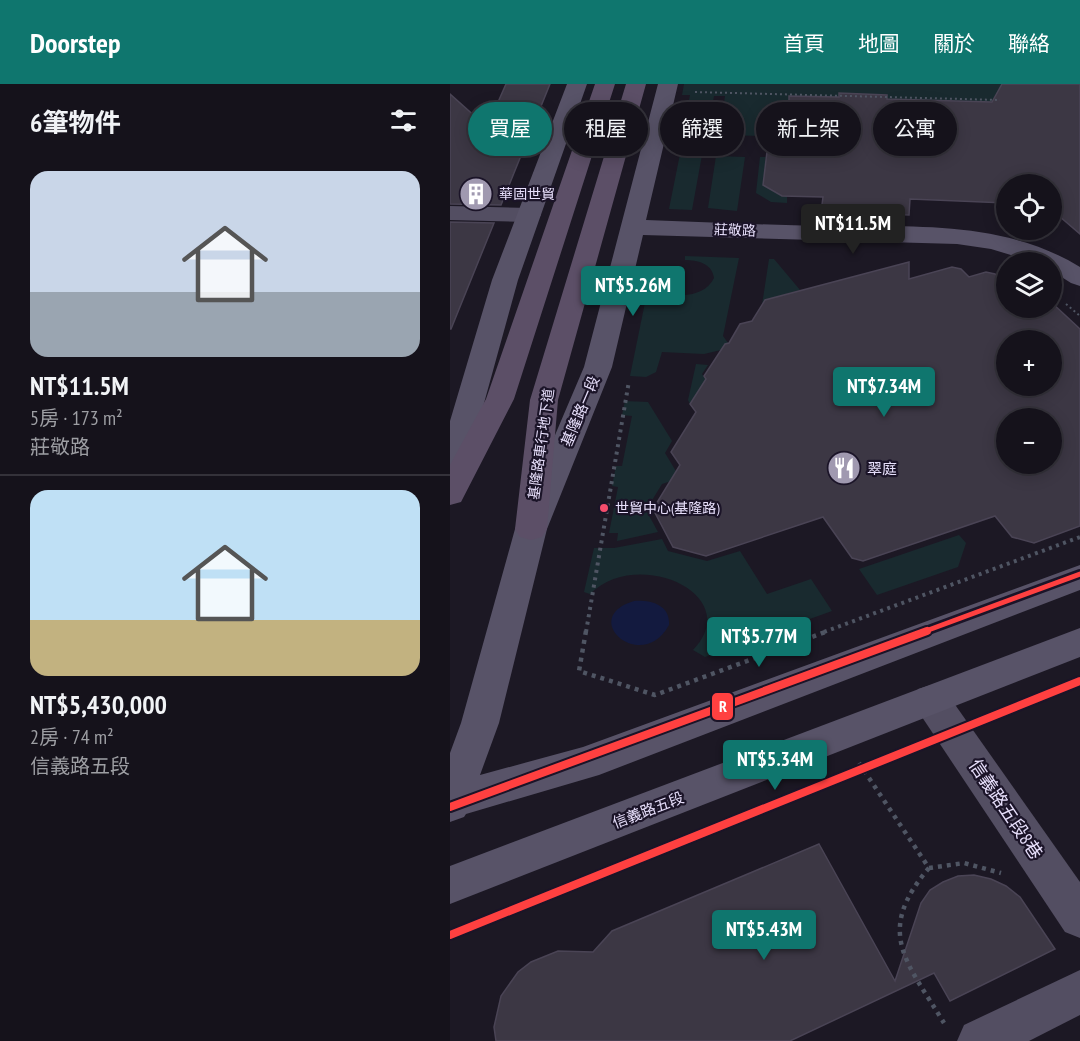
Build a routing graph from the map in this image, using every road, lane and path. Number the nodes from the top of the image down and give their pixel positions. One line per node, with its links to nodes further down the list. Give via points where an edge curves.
1 (577, 84): 7 (main road)
2 (605, 84): 12 (main road, via 500,399)
3 (636, 84): 13 (main road, 基隆路車行地下道, via 544,400)
4 (677, 88): 5 (path); 8 (main road, 基隆路一段)
5 (1000, 100)
6 (450, 213): 7 (street)
7 (529, 215): 11 (main road, via 505,280)
8 (633, 227): 9 (main road, 莊敬路, via 957,237 1022,248 1064,266); 13 (main road, 基隆路一段, via 598,367)
9 (1080, 278)
10 (630, 376): 14 (path, via 579,670 655,695)
11 (450, 472)
12 (450, 494)
13 (531, 529): 19 (main road, 基隆路一段, via 480,723)
14 (1080, 537)
15 (1080, 577): 19 (main road, via 585,763)
16 (1080, 642): 17 (main road, 信義路五段)
17 (931, 700): 18 (main road, 信義路五段); 23 (street, 信義路五段8巷)
18 (840, 735): 20 (path); 22 (main road, 信義路五段)
19 (451, 802)
20 (929, 867): 21 (path, via 964,862); 25 (path, via 909,892 898,920 903,953)
21 (1002, 873)
22 (450, 885)
23 (1080, 918)
24 (1080, 992): 25 (street)
25 (965, 1036)

